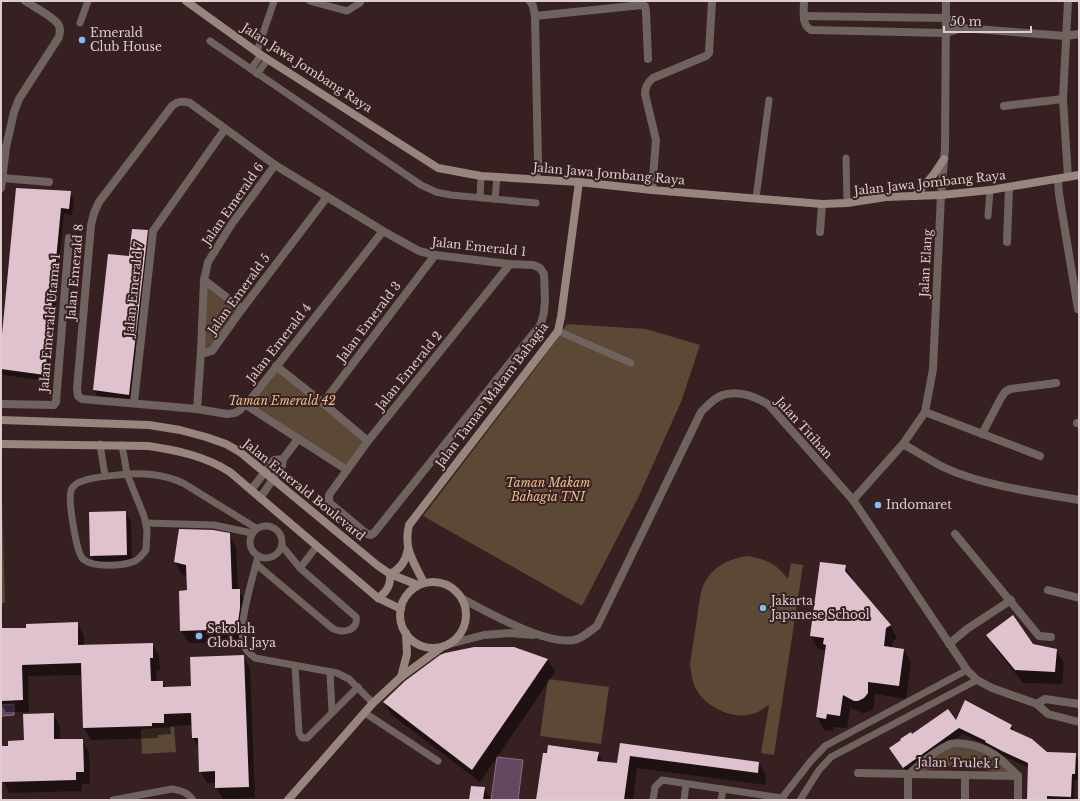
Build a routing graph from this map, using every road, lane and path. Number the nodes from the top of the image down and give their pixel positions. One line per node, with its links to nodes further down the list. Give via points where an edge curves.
1 (25, 1): 36 (street, via 58,24 59,37 19,99 8,134)
2 (88, 1): 15 (lane)
3 (274, 1): 21 (lane)
4 (310, 1): 5 (lane, via 346,11)
5 (360, 1)
6 (530, 1): 12 (street)
7 (712, 1): 43 (street, via 709,53 653,78 645,89 644,94 656,140)
8 (804, 1): 13 (street)
9 (946, 1): 14 (street, Jalan Elang)
10 (1068, 1): 19 (street)
11 (189, 2): 21 (main road, Jalan Jawa Jombang Raya)
12 (535, 16): 22 (street, via 642,4 646,12); 37 (street, via 538,163)
13 (804, 16): 14 (street); 17 (street, via 806,26 812,30)
14 (946, 18): 16 (street); 17 (street, Jalan Elang)
15 (80, 23)
16 (962, 28): 17 (street); 19 (street)
17 (946, 33): 30 (street, Jalan Elang)
18 (1079, 34): 19 (street)
19 (1066, 36): 24 (street)
20 (210, 41): 23 (lane)
21 (262, 55): 23 (lane); 33 (main road, Jalan Jawa Jombang Raya, via 438,168)
22 (648, 59)
23 (254, 71): 48 (lane, via 421,185 436,192)
24 (1063, 99): 27 (street); 35 (street)
25 (769, 100): 49 (lane)
26 (190, 103): 28 (street, Jalan Emerald 1); 69 (street, Jalan Emerald 8, via 177,102 172,106 99,202 94,213)
27 (1004, 106)
28 (225, 129): 31 (street, Jalan Emerald 1); 70 (street, Jalan Emerald 7, via 153,231)
29 (846, 158): 51 (lane)
30 (944, 159): 45 (street, Jalan Elang); 46 (main road)
31 (275, 165): 47 (street, Jalan Emerald 1); 61 (street, Jalan Emerald 6, via 231,225 208,262)
32 (1079, 175): 35 (main road, Jalan Jawa Jombang Raya)
33 (482, 176): 34 (main road, Jalan Jawa Jombang Raya); 48 (lane)
34 (497, 177): 37 (main road, Jalan Jawa Jombang Raya); 50 (lane)
35 (1068, 177): 38 (main road, Jalan Jawa Jombang Raya)
36 (2, 178): 39 (street); 42 (street)
37 (536, 179): 40 (main road, Jalan Jawa Jombang Raya)
38 (1058, 179): 41 (main road, Jalan Jawa Jombang Raya); 63 (street)
39 (49, 182)
40 (578, 182): 43 (main road, Jalan Jawa Jombang Raya); 64 (main road, Jalan Taman Makam Bahagia)
41 (1009, 187): 44 (main road, Jalan Jawa Jombang Raya); 58 (street)
42 (1, 188)
43 (652, 190): 49 (main road, Jalan Jawa Jombang Raya)
44 (990, 190): 45 (main road, Jalan Jawa Jombang Raya); 54 (lane)
45 (941, 195): 46 (main road, Jalan Jawa Jombang Raya); 75 (street, Jalan Elang, via 933,369)
46 (915, 196): 51 (main road, Jalan Jawa Jombang Raya)
47 (327, 197): 55 (street, Jalan Emerald 1); 62 (street, Jalan Emerald 5)
48 (480, 198): 50 (lane)
49 (756, 198): 53 (main road, Jalan Jawa Jombang Raya)
50 (495, 200): 52 (lane)
51 (847, 203): 53 (main road, Jalan Jawa Jombang Raya)
52 (536, 204)
53 (822, 204): 56 (street)
54 (988, 216)
55 (383, 231): 59 (street, Jalan Emerald 1, via 419,251); 67 (street, Jalan Emerald 4)
56 (820, 232)
57 (69, 238): 72 (street, Jalan Emerald Utama 1, via 56,402 54,405)
58 (1007, 242)
59 (435, 255): 60 (street, Jalan Emerald 1); 71 (street, Jalan Emerald 3)
60 (510, 264): 79 (street, Jalan Emerald 2); 92 (street, Jalan Emerald 1, via 534,264 544,274 544,312 541,324 374,533 371,535 361,530 329,502)
61 (204, 280): 62 (street); 65 (street, Jalan Emerald 6)
62 (242, 309): 65 (street, Jalan Emerald 5, via 212,351)
63 (1078, 309)
64 (558, 331): 66 (lane); 101 (main road, Jalan Taman Makam Bahagia, via 408,525)
65 (201, 351): 74 (street)
66 (631, 363)
67 (276, 366): 71 (street); 73 (street, Jalan Emerald 4)
68 (1056, 383): 77 (street, via 1010,389 1005,392)
69 (77, 389): 70 (street, Jalan Emerald 4, via 78,396 82,399)
70 (134, 402): 74 (street, Jalan Emerald 4)
71 (323, 403): 79 (street)
72 (1, 404)
73 (246, 405): 74 (street, Jalan Emerald 4, via 235,413 227,414); 78 (street)
74 (197, 409)
75 (925, 412): 77 (street); 82 (street, Jalan Elang)
76 (1, 420): 87 (main road, Jalan Emerald Boulevard, via 133,424 180,430 232,446)
77 (982, 434): 84 (street)
78 (298, 439): 85 (street); 86 (street)
79 (368, 441): 86 (street, Jalan Emerald 2)
80 (1, 444): 81 (main road)
81 (100, 444): 83 (main road); 89 (lane)
82 (903, 444): 94 (street, Jalan Elang); 95 (street, via 944,467 981,481)
83 (122, 445): 88 (lane); 91 (main road, via 169,449 209,461 230,472)
84 (1040, 456)
85 (283, 459): 87 (street, via 274,460); 90 (street, via 282,466)
86 (348, 470): 92 (street, Jalan Emerald 2)
87 (265, 473): 90 (main road, Jalan Emerald Boulevard); 91 (street)
88 (127, 474): 89 (lane); 96 (lane); 97 (lane, via 163,476 183,483)
89 (105, 476): 96 (lane, via 75,484 71,491 76,547 83,559 98,566 122,565 136,560 146,550)
90 (273, 480): 93 (street); 105 (main road, Jalan Emerald Boulevard)
91 (251, 490): 93 (main road)
92 (329, 495)
93 (260, 498): 100 (main road)
94 (853, 500): 114 (street, Jalan Titihan, via 769,405 749,395 723,395 701,412 597,626 575,640 553,640); 116 (street, Jalan Titihan)
95 (1079, 500)
96 (146, 523): 97 (lane, via 214,525)
97 (254, 531): 99 (lane, via 265,525 275,528 281,536); 102 (lane, via 249,539 250,546)
98 (955, 534): 111 (street)
99 (282, 546): 102 (lane, via 276,554 267,558); 104 (lane)
100 (317, 546): 104 (lane); 108 (main road)
101 (408, 549): 105 (main road, via 401,567); 106 (main road, Jalan Taman Makam Bahagia)
102 (258, 556): 103 (lane)
103 (256, 564): 104 (lane, via 332,628 346,631 356,625 356,617); 118 (lane, via 242,625 243,642 255,658)
104 (300, 568)
105 (390, 574): 106 (main road, Jalan Emerald Boulevard); 108 (main road, via 389,586)
106 (421, 584): 110 (main road, via 438,582 448,585); 112 (main road, via 410,591)
107 (1048, 590): 109 (street)
108 (378, 598): 112 (main road)
109 (1079, 598)
110 (463, 599): 114 (street, Jalan Titihan); 117 (main road, via 466,621 460,634)
111 (1011, 600): 115 (street, via 1039,636); 116 (street)
112 (401, 609): 113 (main road, via 400,617)
113 (406, 633): 117 (main road, via 418,644 427,647); 121 (main road, via 407,654)
114 (540, 635): 117 (street, Jalan Titihan, via 484,634)
115 (1050, 637)
116 (949, 644): 119 (street, Jalan Titihan)
117 (445, 646): 121 (main road)
118 (295, 666): 120 (lane); 127 (lane, via 298,733 302,738 307,738)
119 (966, 670): 122 (street, Jalan Titihan); 131 (lane, via 825,746)
120 (330, 672): 123 (lane, via 349,679); 127 (lane)
121 (401, 677): 124 (main road)
122 (977, 680): 125 (street, Jalan Titihan); 132 (lane, via 831,757)
123 (358, 687): 124 (lane); 127 (lane)
124 (374, 702): 128 (main road)
125 (1037, 704): 126 (street, via 1045,699); 129 (street, Jalan Titihan, via 1048,714)
126 (1079, 704)
127 (332, 712)
128 (365, 713): 130 (lane); 142 (main road)
129 (1079, 722)
130 (438, 761)
131 (810, 762): 132 (lane); 139 (lane)
132 (819, 770): 146 (lane)
133 (858, 773): 134 (street)
134 (908, 775): 135 (street, Jalan Trulek I); 136 (street, Jalan Trulek I, via 927,758 949,744 959,743 991,752); 147 (street)
135 (965, 775): 136 (street, Jalan Trulek I); 148 (street)
136 (1018, 776): 149 (street)
137 (686, 784): 138 (lane); 143 (lane, via 662,780 655,787); 144 (lane)
138 (723, 789): 139 (lane); 145 (lane)
139 (783, 799)
140 (113, 800): 141 (lane, via 172,789 188,794)
141 (193, 800)
142 (288, 800)
143 (653, 800)
144 (684, 800)
145 (721, 800)
146 (800, 800)
147 (908, 800)
148 (965, 800)
149 (1018, 800)

